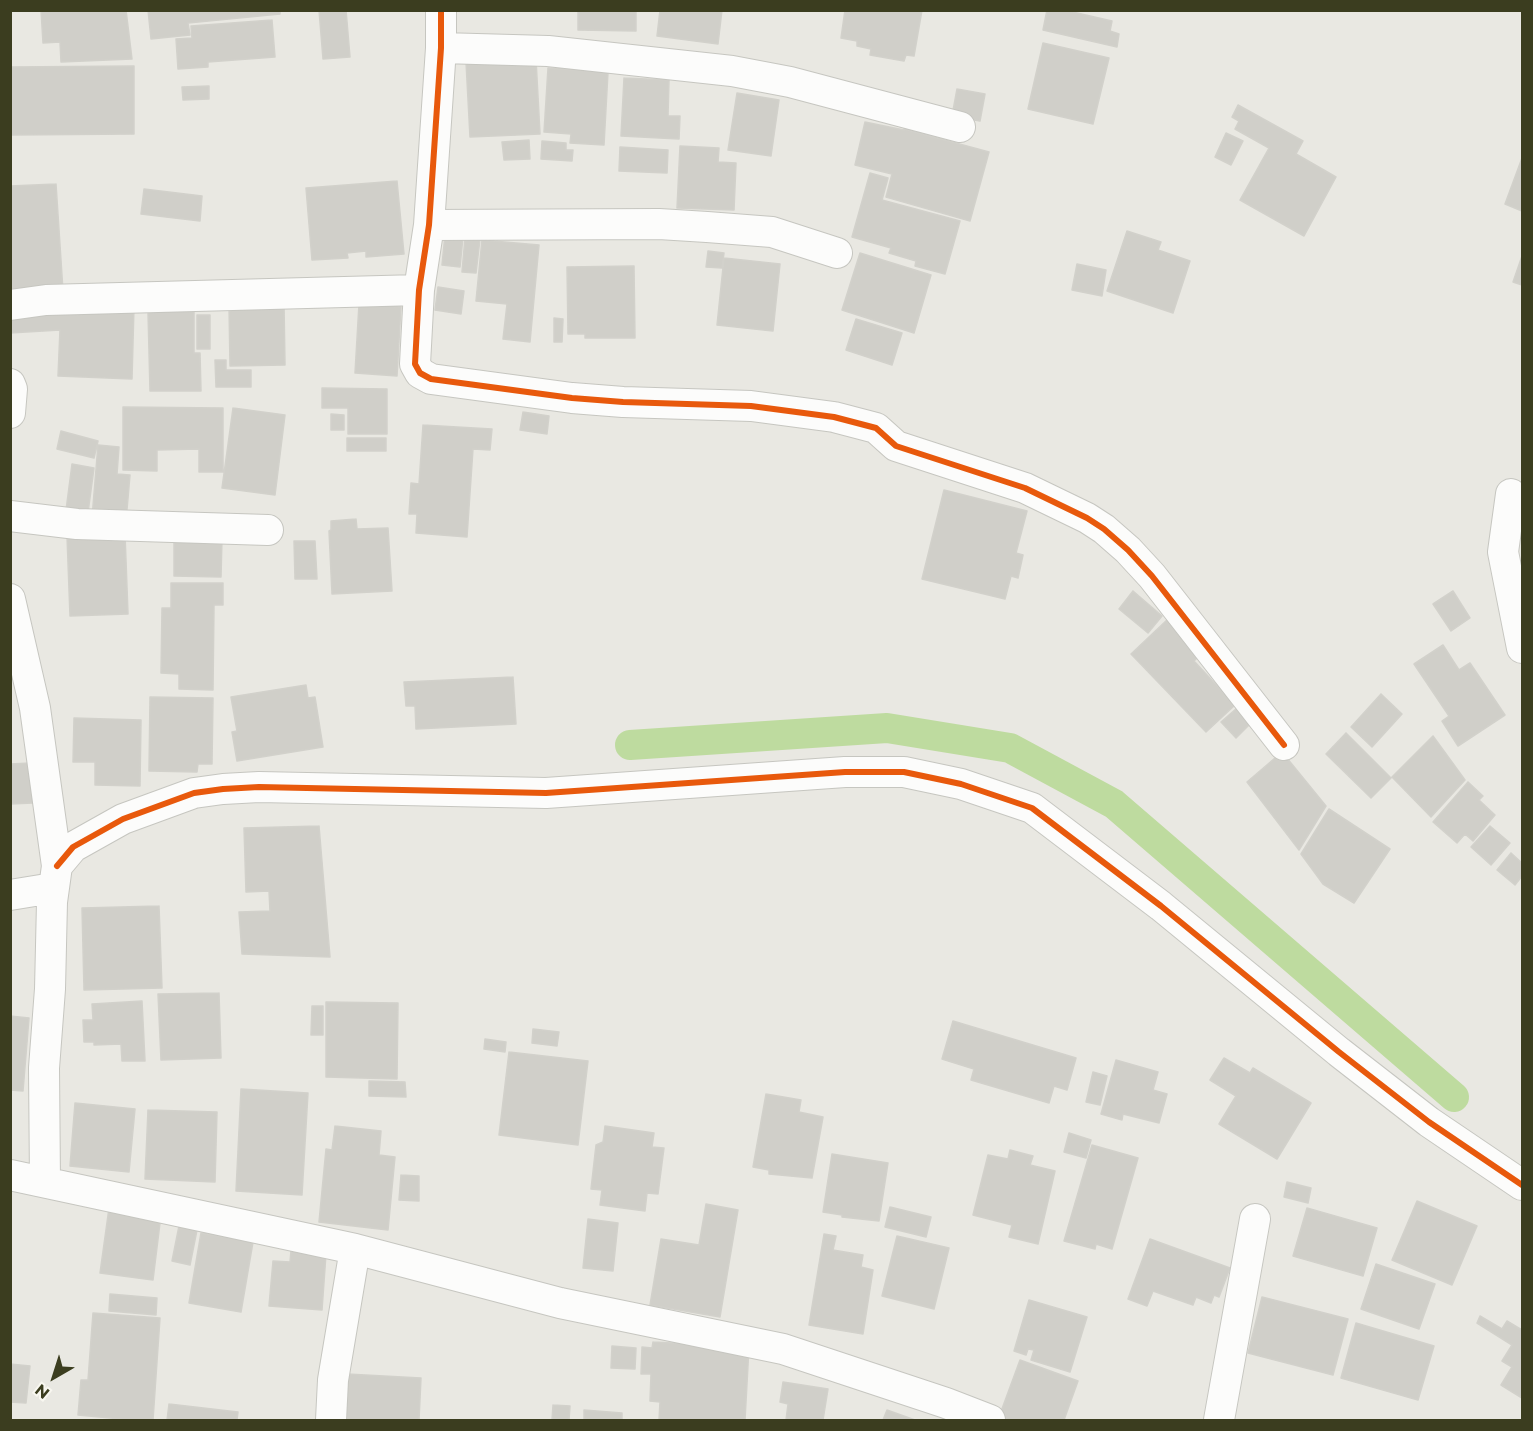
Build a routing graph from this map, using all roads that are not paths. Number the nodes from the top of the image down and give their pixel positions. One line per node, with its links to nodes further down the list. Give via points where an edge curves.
1 (441, 10): 2 (street)
2 (441, 48): 3 (street, via 548,51 732,71); 4 (street)
3 (960, 127)
4 (429, 225): 5 (street, via 707,227 772,232); 6 (street)
5 (837, 253)
6 (419, 290): 7 (street, via 46,300); 15 (street, via 416,364 420,373 431,379 623,402 751,406 864,423 896,446 1025,488 1087,518 1128,550 1152,576)
7 (10, 305)
8 (10, 384): 9 (street)
9 (10, 413)
10 (1511, 494): 14 (street, via 1503,552)
11 (10, 516): 12 (street, via 77,524)
12 (268, 530)
13 (10, 599): 16 (street, via 35,708)
14 (1522, 648)
15 (1284, 745)
16 (55, 877): 17 (street); 19 (street, via 44,1068); 20 (street, via 74,847 123,819 194,794 223,789 546,794 845,772 904,772 961,784 1032,808 1161,906 1429,1122)
17 (10, 895)
18 (10, 1175): 19 (street)
19 (45, 1182): 22 (street)
20 (1522, 1185)
21 (1255, 1219): 25 (street)
22 (356, 1250): 23 (street, via 333,1380); 24 (street, via 560,1303 783,1349)
23 (331, 1420)
24 (990, 1420)
25 (1219, 1420)

